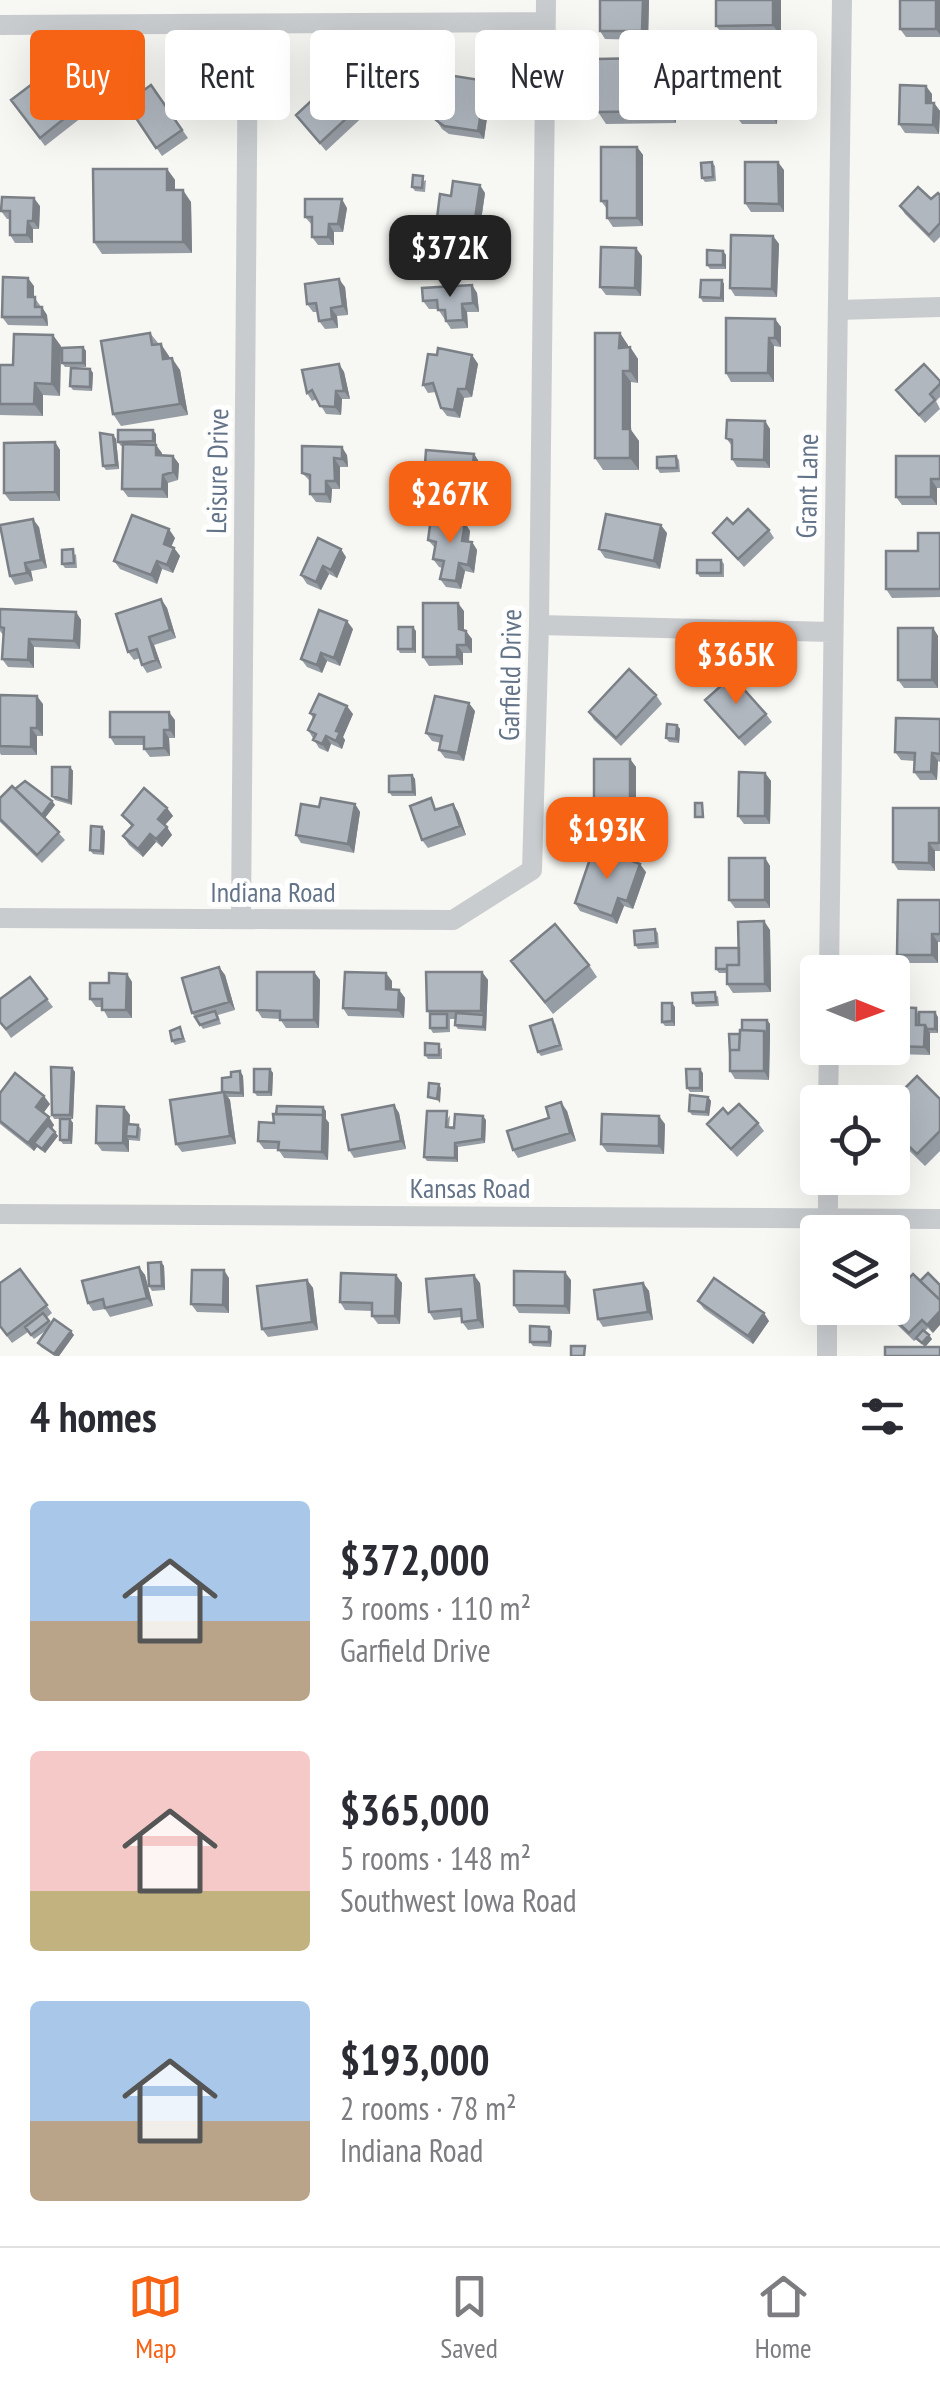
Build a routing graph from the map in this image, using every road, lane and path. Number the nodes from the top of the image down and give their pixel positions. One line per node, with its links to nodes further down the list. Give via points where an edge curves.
1 (546, 0): 3 (street, Garfield Drive)
2 (842, 0): 7 (street, Grant Lane)
3 (546, 22): 4 (street); 8 (street, Garfield Drive)
4 (248, 24): 5 (street); 12 (street, Leisure Drive)
5 (0, 25)
6 (940, 306): 7 (street)
7 (838, 310): 9 (street, Grant Lane)
8 (539, 625): 9 (street); 10 (street, Garfield Drive)
9 (831, 632): 13 (street, Grant Lane)
10 (532, 870): 12 (street, Indiana Road, via 453,920)
11 (0, 918): 12 (street, Indiana Road)
12 (240, 919)
13 (829, 955)
14 (0, 1214): 17 (street, Kansas Road)
15 (940, 1219): 16 (street, Kansas Road)
16 (910, 1221)
17 (800, 1225)
18 (827, 1325): 19 (street)
19 (827, 1356)

